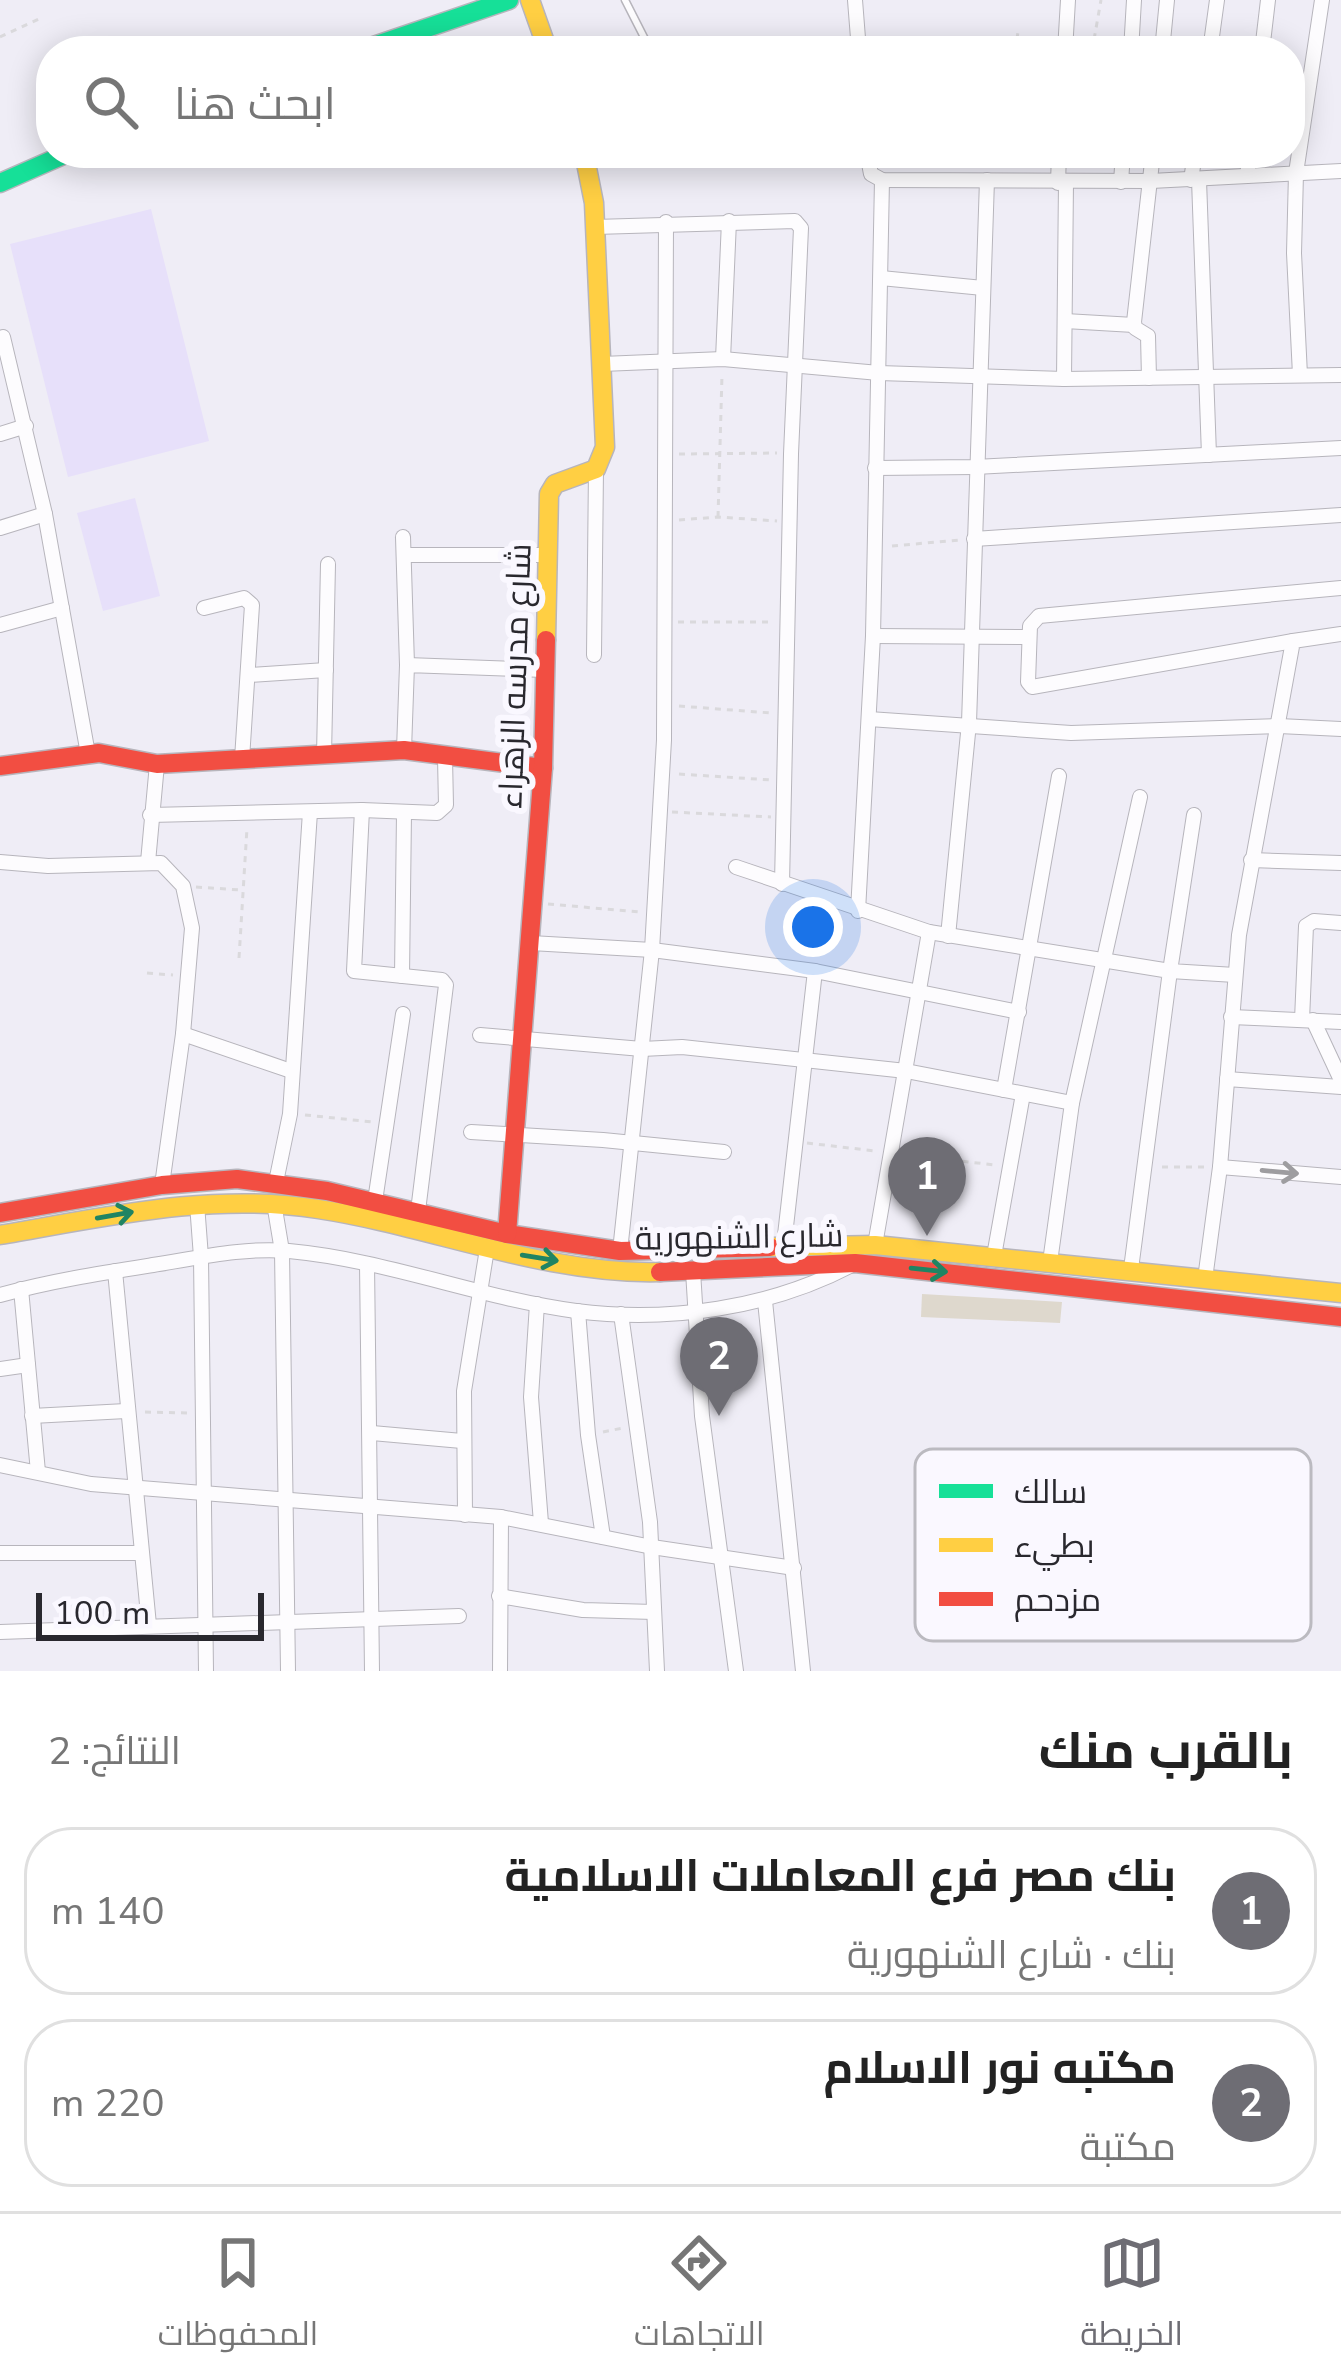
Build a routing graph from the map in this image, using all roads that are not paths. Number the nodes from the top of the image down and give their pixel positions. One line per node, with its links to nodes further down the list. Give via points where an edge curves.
1 (509, 0): 11 (street)
2 (530, 0): 12 (street)
3 (625, 0): 13 (lane)
4 (856, 0): 14 (street)
5 (1069, 0): 15 (street)
6 (1134, 0): 16 (street)
7 (1167, 0): 17 (street)
8 (1216, 0): 18 (street)
9 (1268, 0): 19 (street)
10 (1322, 0): 20 (street)
11 (403, 36)
12 (543, 36)
13 (643, 36)
14 (859, 36)
15 (1066, 36)
16 (1131, 36)
17 (1163, 36)
18 (1212, 36)
19 (1264, 36)
20 (1305, 109)
21 (36, 167): 38 (street)
22 (586, 168): 42 (street)
23 (870, 168): 33 (street)
24 (1060, 168): 39 (street)
25 (1122, 168): 37 (street)
26 (1151, 168): 36 (street)
27 (1195, 168): 35 (street)
28 (1248, 168): 32 (street)
29 (1296, 168): 31 (street)
30 (1341, 171): 31 (street)
31 (1295, 173): 32 (street); 55 (street)
32 (1247, 176): 35 (street)
33 (883, 180): 34 (street); 43 (street)
34 (987, 180): 39 (street); 44 (street)
35 (1195, 180): 36 (street); 54 (street)
36 (1150, 181): 37 (street); 46 (street)
37 (1121, 182): 39 (street)
38 (0, 183)
39 (1062, 183): 45 (street)
40 (728, 220): 41 (street); 48 (street); 51 (street, via 795,220 801,228)
41 (666, 222): 42 (street); 49 (street)
42 (595, 227): 50 (street)
43 (881, 278): 44 (street); 52 (street)
44 (983, 287): 56 (street)
45 (1065, 321): 46 (street); 58 (street)
46 (1134, 325): 57 (street, via 1148,336)
47 (1, 334): 59 (street)
48 (723, 359): 49 (street); 51 (street)
49 (662, 363): 50 (street); 119 (street, via 665,705)
50 (602, 364): 65 (street, via 605,447)
51 (795, 365): 52 (street); 112 (street)
52 (879, 373): 56 (street); 64 (street)
53 (1341, 374): 55 (street)
54 (1208, 375): 55 (street); 57 (street); 62 (street)
55 (1300, 375)
56 (978, 376): 58 (street); 63 (street)
57 (1149, 378): 58 (street)
58 (1064, 379)
59 (26, 426): 60 (street); 66 (street)
60 (0, 434)
61 (1341, 448): 62 (street)
62 (1209, 455): 63 (street)
63 (975, 467): 64 (street); 70 (street)
64 (875, 468): 80 (street)
65 (596, 469): 72 (street, شارع مدرسه الزهراء, via 551,489); 83 (street)
66 (45, 514): 68 (street); 75 (street)
67 (1341, 515): 70 (street)
68 (0, 528)
69 (403, 537): 71 (street)
70 (974, 539): 79 (street)
71 (404, 555): 72 (street); 84 (street)
72 (548, 555): 86 (street, شارع مدرسه الزهراء)
73 (328, 564): 85 (street)
74 (1341, 588): 81 (street, via 1040,616)
75 (62, 608): 77 (street); 93 (street)
76 (204, 608): 87 (street, via 249,600)
77 (0, 625)
78 (1341, 634): 82 (street)
79 (971, 635): 80 (street); 81 (street); 89 (street)
80 (873, 636): 88 (street)
81 (1028, 637): 82 (street, via 1032,686)
82 (1293, 641): 90 (street)
83 (594, 656)
84 (407, 665): 86 (street); 92 (street)
85 (326, 670): 87 (street); 94 (street)
86 (545, 670): 99 (street, شارع مدرسه الزهراء)
87 (249, 675): 96 (street)
88 (869, 718): 89 (street); 113 (street)
89 (969, 723): 90 (street, via 1071,733); 116 (street)
90 (1279, 726): 91 (street); 107 (street)
91 (1341, 729)
92 (404, 750): 94 (street); 95 (street)
93 (88, 754): 97 (street); 98 (street)
94 (324, 754): 96 (street)
95 (445, 758): 99 (street); 104 (street, via 444,810)
96 (242, 760): 97 (street)
97 (157, 764): 105 (street)
98 (0, 766)
99 (543, 767): 117 (street, شارع مدرسه الزهراء)
100 (1059, 776): 118 (street)
101 (1140, 796): 120 (street)
102 (362, 809): 103 (street); 104 (street); 124 (street, via 354,971)
103 (310, 812): 105 (street); 136 (street)
104 (404, 813): 124 (street)
105 (150, 814): 109 (street)
106 (1193, 815): 122 (street)
107 (1251, 860): 110 (street); 123 (street)
108 (0, 862): 109 (street)
109 (148, 862): 131 (street, via 161,863 182,886 192,928)
110 (1341, 863)
111 (736, 867): 112 (street)
112 (782, 884): 113 (street)
113 (858, 910): 115 (street)
114 (1341, 922): 129 (street, via 1306,926)
115 (929, 932): 116 (street); 125 (street)
116 (947, 936): 118 (street)
117 (531, 943): 119 (street); 133 (street, شارع مدرسه الزهراء)
118 (1031, 948): 120 (street); 126 (street)
119 (652, 950): 121 (street); 134 (street)
120 (1106, 963): 122 (street); 142 (street)
121 (815, 970): 125 (street); 135 (street)
122 (1171, 970): 123 (street); 168 (street)
123 (1234, 975): 128 (street)
124 (402, 976): 154 (street, via 446,985)
125 (919, 991): 126 (street); 137 (street)
126 (1019, 1012): 140 (street)
127 (403, 1014): 151 (street)
128 (1231, 1018): 129 (street); 138 (street)
129 (1307, 1020): 130 (street); 139 (street)
130 (1341, 1022)
131 (183, 1034): 136 (street); 150 (street)
132 (480, 1035): 133 (street)
133 (524, 1039): 134 (street); 144 (street, شارع مدرسه الزهراء)
134 (642, 1048): 135 (street); 145 (street)
135 (806, 1060): 137 (street); 158 (street)
136 (291, 1071): 149 (street)
137 (906, 1071): 140 (street); 159 (street)
138 (1227, 1078): 139 (street); 147 (street)
139 (1341, 1083)
140 (1004, 1090): 141 (street)
141 (1023, 1094): 142 (street); 163 (street)
142 (1072, 1103): 165 (street)
143 (471, 1132): 144 (street)
144 (515, 1135): 145 (street); 156 (street, شارع مدرسه الزهراء)
145 (630, 1142): 146 (street); 162 (street)
146 (724, 1152)
147 (1220, 1167): 148 (street, one-way to 148); 171 (street)
148 (1341, 1177)
149 (276, 1182): 150 (street, شارع الشنهورية); 151 (street, شارع الشنهورية)
150 (162, 1186): 155 (street, شارع الشنهورية)
151 (375, 1201): 154 (street, شارع الشنهورية)
152 (274, 1203): 153 (street, شارع الشنهورية); 160 (street, شارع الشنهورية); 161 (street)
153 (196, 1204): 157 (street, شارع الشنهورية, one-way to 153); 164 (street)
154 (418, 1211): 156 (street, شارع الشنهورية)
155 (0, 1213)
156 (507, 1234): 162 (street, شارع الشنهورية)
157 (0, 1235)
158 (784, 1244): 159 (street, شارع الشنهورية); 162 (street, شارع الشنهورية)
159 (874, 1245): 163 (street, شارع الشنهورية)
160 (487, 1249): 169 (street, شارع الشنهورية, one-way to 169, via 607,1268); 173 (street)
161 (282, 1251): 164 (street); 167 (street); 192 (street)
162 (620, 1251)
163 (994, 1256): 165 (street, شارع الشنهورية)
164 (201, 1257): 170 (street); 191 (street)
165 (1050, 1262): 168 (street, شارع الشنهورية)
166 (855, 1263): 169 (street, شارع الشنهورية); 176 (street); 181 (street, شارع الشنهورية, one-way to 181)
167 (367, 1264): 173 (street); 186 (street)
168 (1131, 1269): 171 (street, شارع الشنهورية)
169 (693, 1270): 178 (street)
170 (115, 1271): 172 (street); 184 (street)
171 (1204, 1279): 174 (street, شارع الشنهورية)
172 (21, 1289): 175 (street); 182 (street)
173 (478, 1290): 177 (street); 187 (street)
174 (1341, 1293)
175 (0, 1295)
176 (765, 1300): 178 (street); 202 (street)
177 (537, 1304): 179 (street); 196 (street, via 531,1397)
178 (696, 1310): 180 (street); 201 (street)
179 (578, 1311): 180 (street); 197 (street)
180 (621, 1314): 198 (street)
181 (1341, 1317)
182 (28, 1365): 183 (street); 185 (street)
183 (0, 1369)
184 (126, 1411): 185 (street); 190 (street)
185 (32, 1416): 189 (street)
186 (372, 1433): 187 (street); 193 (street)
187 (462, 1442): 194 (street)
188 (0, 1465): 189 (street)
189 (38, 1472): 190 (street)
190 (135, 1487): 191 (street); 200 (street)
191 (202, 1494): 192 (street); 209 (street)
192 (285, 1500): 193 (street); 207 (street)
193 (373, 1507): 194 (street); 206 (street)
194 (465, 1515): 195 (street)
195 (501, 1517): 196 (street); 203 (street)
196 (541, 1522): 197 (street)
197 (603, 1537): 198 (street)
198 (652, 1547): 201 (street); 204 (street)
199 (0, 1553): 200 (street)
200 (142, 1553): 208 (street)
201 (723, 1559): 202 (street); 216 (street)
202 (794, 1568): 217 (street)
203 (499, 1596): 204 (street); 214 (street)
204 (654, 1612): 215 (street)
205 (459, 1616): 206 (street)
206 (370, 1620): 207 (street); 213 (street)
207 (289, 1622): 209 (street); 212 (street)
208 (149, 1625): 209 (street); 210 (street)
209 (205, 1625): 211 (street)
210 (0, 1632)
211 (206, 1671)
212 (288, 1671)
213 (372, 1671)
214 (500, 1671)
215 (657, 1671)
216 (736, 1671)
217 (803, 1671)

